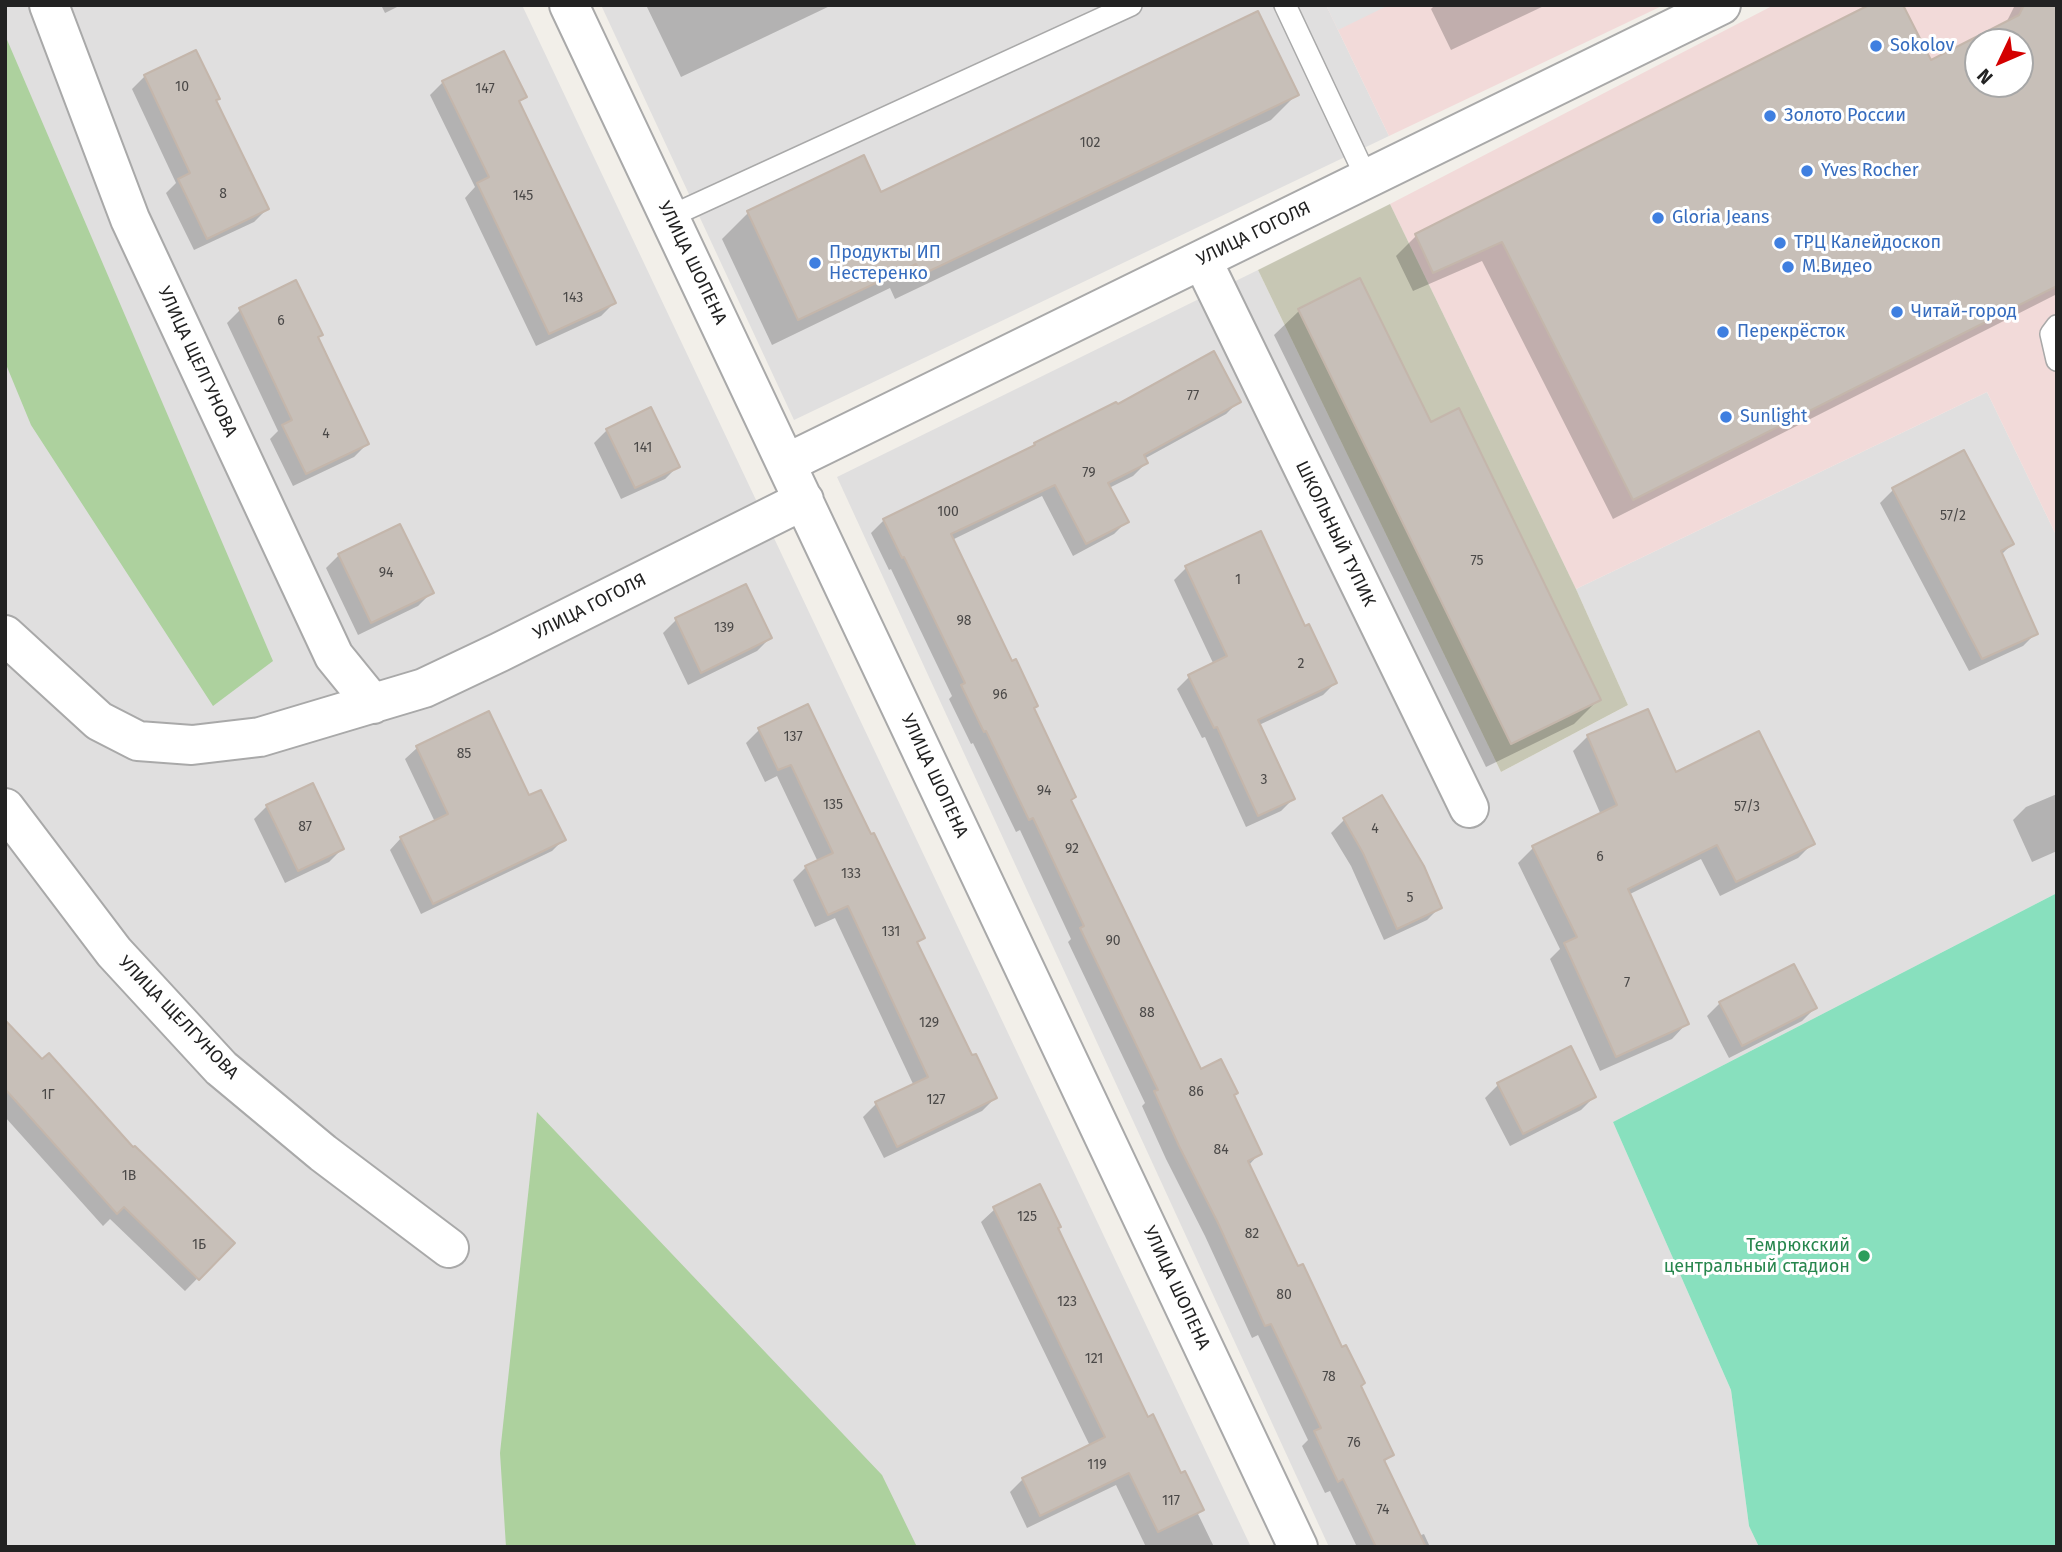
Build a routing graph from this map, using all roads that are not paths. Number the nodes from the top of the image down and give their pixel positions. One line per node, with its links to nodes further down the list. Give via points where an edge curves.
1 (49, 5): 14 (street, УЛИЦА ЩЕЛГУНОВА, via 142,244 334,656)
2 (569, 5): 7 (street, УЛИЦА ШОПЕНА)
3 (1131, 5): 7 (lane)
4 (1285, 5): 6 (lane)
5 (1721, 5): 6 (street, УЛИЦА ГОГОЛЯ)
6 (1367, 179): 8 (street, УЛИЦА ГОГОЛЯ)
7 (669, 217): 11 (street, УЛИЦА ШОПЕНА)
8 (1202, 260): 11 (street, УЛИЦА ГОГОЛЯ); 16 (street, ШКОЛЬНЫЙ ТУПИК)
9 (2057, 326): 10 (lane, via 2051,334)
10 (2057, 360)
11 (787, 463): 12 (street, УЛИЦА ШОПЕНА)
12 (804, 500): 14 (street, УЛИЦА ГОГОЛЯ, via 500,653 424,688); 18 (street, УЛИЦА ШОПЕНА)
13 (5, 635): 14 (street, УЛИЦА ГОГОЛЯ, via 99,720 138,741 192,745 260,737)
14 (373, 704)
15 (5, 808): 17 (street, УЛИЦА ЩЕЛГУНОВА, via 114,952 221,1068 323,1153)
16 (1469, 808)
17 (449, 1248)
18 (1298, 1547)

